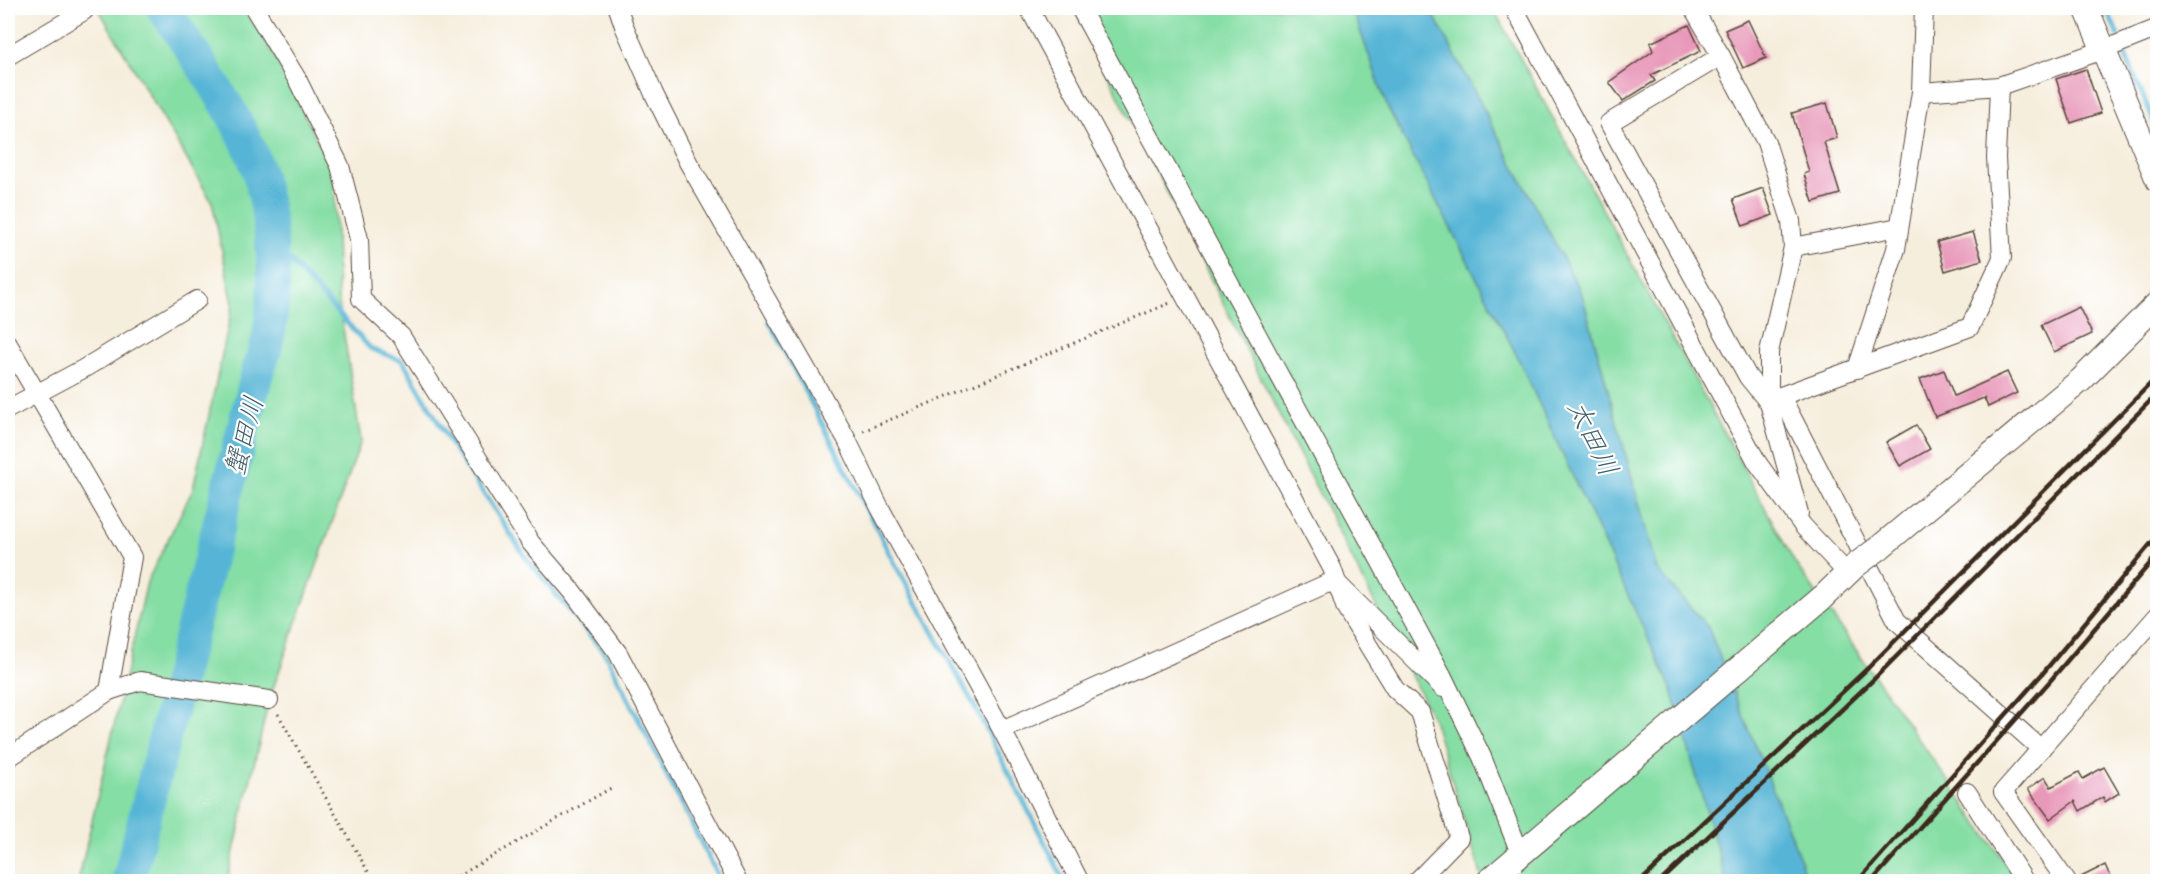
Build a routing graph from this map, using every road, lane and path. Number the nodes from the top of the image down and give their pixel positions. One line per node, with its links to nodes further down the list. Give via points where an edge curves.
1 (254, 8): 44 (street, via 297,79 340,166 359,239 362,300 401,336 531,543 618,653)
2 (618, 8): 27 (street, via 688,162)
3 (1029, 8): 19 (street)
4 (1080, 8): 33 (street)
5 (1514, 8): 28 (street, via 1757,462)
6 (1693, 8): 13 (street)
7 (1924, 8): 15 (street)
8 (2086, 8): 11 (street)
9 (84, 11): 12 (street)
10 (2157, 28): 11 (street)
11 (2103, 50): 14 (street); 16 (street)
12 (8, 56)
13 (1721, 56): 18 (street, via 1766,142 1791,220); 25 (street, via 1609,123 1748,377)
14 (1999, 86): 15 (street); 23 (street, via 1996,158 2002,258 1970,327)
15 (1922, 92): 17 (street)
16 (2157, 180)
17 (1899, 227): 18 (street); 23 (street, via 1896,249)
18 (1793, 248): 25 (street, via 1768,352)
19 (1185, 297): 27 (path); 30 (street, via 1332,567)
20 (197, 300): 24 (street)
21 (2152, 312): 29 (street, bridge, via 2081,380)
22 (8, 344): 24 (street)
23 (1857, 369): 25 (street)
24 (37, 392): 26 (street); 32 (street, via 132,557)
25 (1775, 400): 28 (street); 36 (street, via 1897,621)
26 (8, 409)
27 (846, 438): 35 (street, via 918,580)
28 (1803, 526): 29 (street)
29 (1852, 570): 40 (street)
30 (1337, 583): 33 (street); 35 (street, via 1326,584); 41 (street, via 1346,609 1395,689 1420,712 1459,838)
31 (2157, 615): 36 (street)
32 (109, 691): 34 (street, via 140,681); 37 (street)
33 (1452, 695): 40 (street)
34 (269, 700): 42 (path)
35 (1002, 730): 45 (street)
36 (2041, 749): 48 (street, via 2003,792)
37 (8, 758)
38 (611, 788): 43 (path)
39 (1967, 792): 47 (street)
40 (1523, 851): 46 (street)
41 (1421, 880)
42 (374, 882)
43 (448, 882)
44 (738, 882)
45 (1080, 882)
46 (1488, 882)
47 (2025, 882)
48 (2067, 882)

